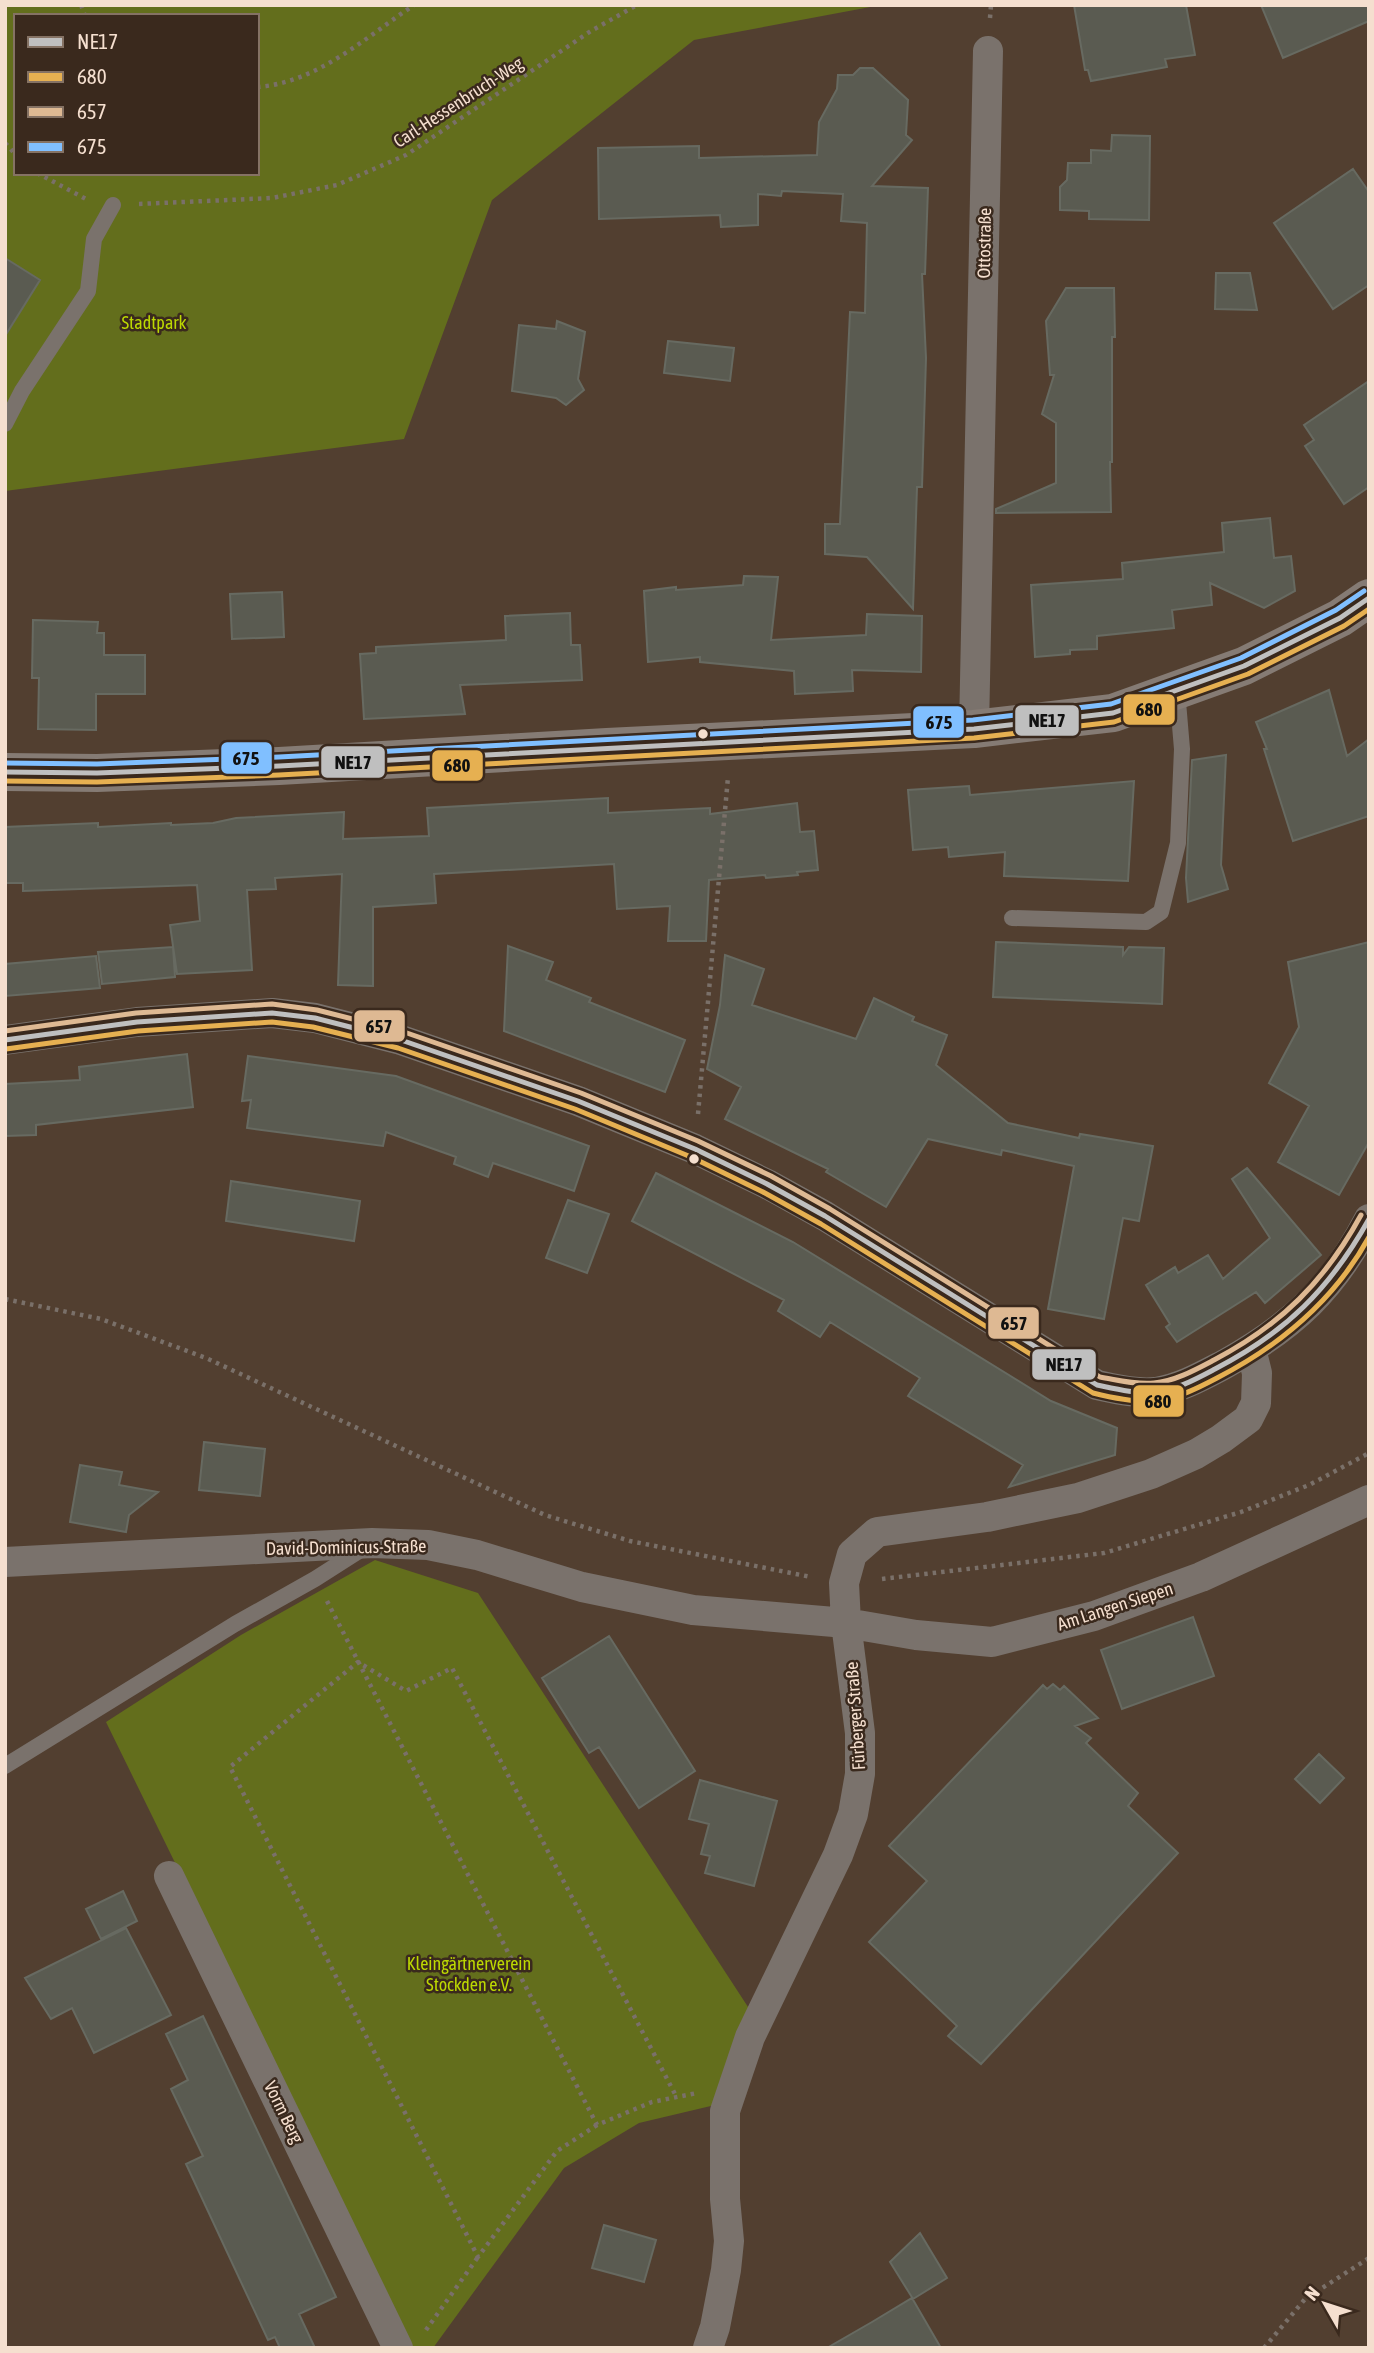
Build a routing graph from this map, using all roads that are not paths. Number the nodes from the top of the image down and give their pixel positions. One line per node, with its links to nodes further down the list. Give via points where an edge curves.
1 (988, 51): 6 (street, Ottostraße)
2 (113, 205): 3 (lane, via 94,239 88,291)
3 (5, 424)
4 (1369, 598): 5 (main road, via 1340,618 1244,666)
5 (1177, 690): 6 (main road, via 1113,713); 8 (lane, via 1182,749 1178,843 1161,912 1146,922)
6 (974, 729): 7 (main road, via 265,767 97,774)
7 (5, 772)
8 (1012, 918)
9 (5, 1040): 11 (street, via 137,1022 272,1013 315,1018 502,1073 695,1149 825,1216 1097,1385 1155,1392 1189,1383)
10 (1369, 1219): 11 (street, via 1350,1255 1315,1299)
11 (1251, 1349): 15 (street, Fürberger Straße, via 1257,1373 1256,1403 1248,1419 1221,1439 1152,1474 1078,1498 987,1517 877,1532 852,1554 844,1583)
12 (1369, 1500): 15 (street, Am Langen Siepen, via 1201,1577 1094,1616 992,1643)
13 (372, 1543): 14 (street, David-Dominicus-Straße); 15 (street, David-Dominicus-Straße, via 428,1545 477,1555 582,1587 693,1610); 16 (lane)
14 (5, 1562)
15 (846, 1623): 19 (street, Fürberger Straße, via 860,1732 860,1774 853,1814 838,1855 750,2037 725,2111 724,2199 729,2241)
16 (5, 1766)
17 (169, 1876): 18 (street, Vorm Berg)
18 (410, 2342)
19 (708, 2348)

